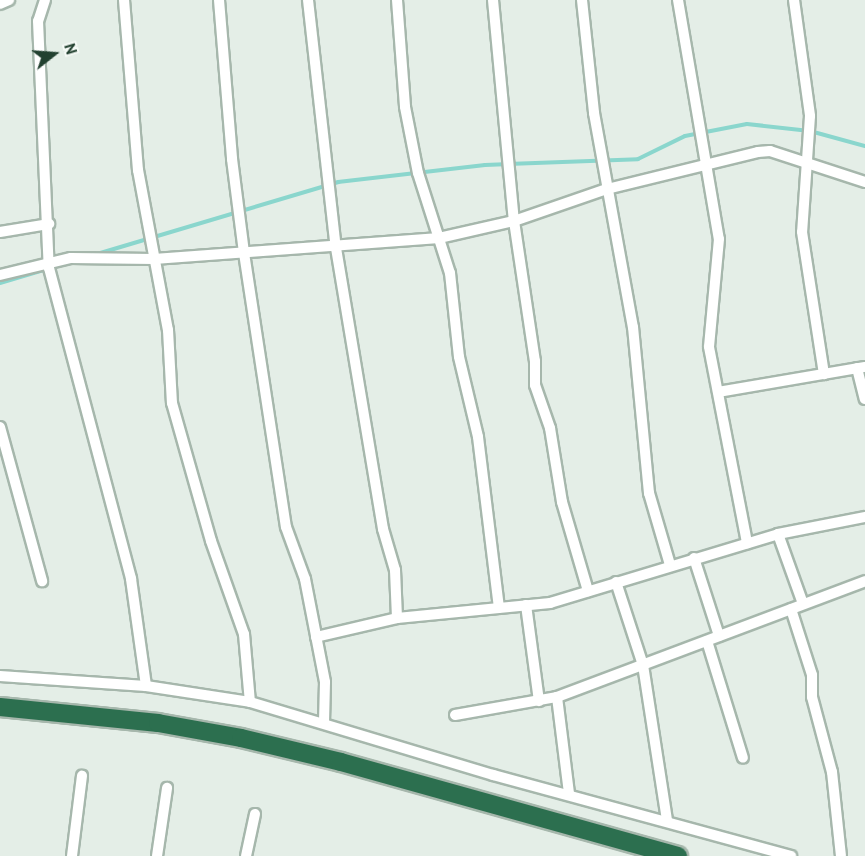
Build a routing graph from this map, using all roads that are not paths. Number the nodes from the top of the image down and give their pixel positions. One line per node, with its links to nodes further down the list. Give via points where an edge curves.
1 (9, 0): 11 (street)
2 (45, 0): 17 (street, via 38,21)
3 (124, 0): 22 (street, via 138,170)
4 (219, 0): 21 (street)
5 (308, 0): 20 (street)
6 (397, 0): 19 (street, via 405,107 418,173)
7 (493, 0): 16 (street)
8 (582, 0): 15 (street)
9 (678, 0): 12 (street)
10 (794, 0): 13 (street, via 808,79)
11 (0, 4)
12 (706, 164): 13 (street, via 770,152); 15 (street); 27 (street, via 719,239 710,346)
13 (809, 164): 14 (street); 26 (street, via 802,232)
14 (865, 183)
15 (607, 189): 16 (street); 34 (street, via 633,327 650,493)
16 (514, 221): 19 (street); 38 (street, via 536,361 535,385 550,428 562,502)
17 (50, 224): 18 (street); 23 (street)
18 (0, 232)
19 (439, 238): 20 (street); 41 (street, via 450,273 459,357 478,437)
20 (336, 248): 21 (street); 43 (street, via 383,529 395,570)
21 (244, 253): 22 (street); 45 (street, via 286,527 305,579)
22 (154, 259): 23 (street); 52 (street, via 168,330 172,403 244,634)
23 (50, 260): 24 (street); 49 (street, via 131,579)
24 (0, 275)
25 (861, 368): 26 (street); 28 (street)
26 (824, 374): 27 (street)
27 (718, 392): 32 (street)
28 (865, 399)
29 (0, 428): 35 (street)
30 (865, 517): 31 (street)
31 (778, 534): 32 (street); 39 (street)
32 (747, 543): 33 (street)
33 (694, 558): 34 (street); 44 (street)
34 (670, 565): 37 (street)
35 (42, 581)
36 (865, 581): 39 (street)
37 (616, 582): 38 (street); 47 (street)
38 (588, 591): 40 (street, via 550,603)
39 (803, 604): 42 (street)
40 (526, 605): 41 (street); 51 (street)
41 (500, 608): 43 (street)
42 (791, 609): 44 (street); 67 (street, via 812,675 812,698 832,772)
43 (397, 618): 45 (street)
44 (719, 636): 46 (street)
45 (316, 637): 55 (street, via 325,682)
46 (707, 641): 47 (street); 56 (street)
47 (643, 665): 50 (street); 61 (street)
48 (0, 676): 49 (street)
49 (147, 686): 52 (street)
50 (557, 697): 51 (street); 59 (street)
51 (539, 701): 54 (street)
52 (250, 702): 55 (street)
53 (0, 707): 65 (highway, via 159,723 262,743)
54 (455, 715)
55 (324, 722): 59 (street, via 493,775)
56 (743, 758)
57 (82, 776): 62 (street)
58 (167, 788): 63 (street)
59 (569, 794): 61 (street)
60 (255, 814): 64 (street)
61 (667, 820): 66 (street)
62 (72, 856)
63 (157, 856)
64 (246, 856)
65 (678, 856)
66 (791, 856)
67 (841, 856)

